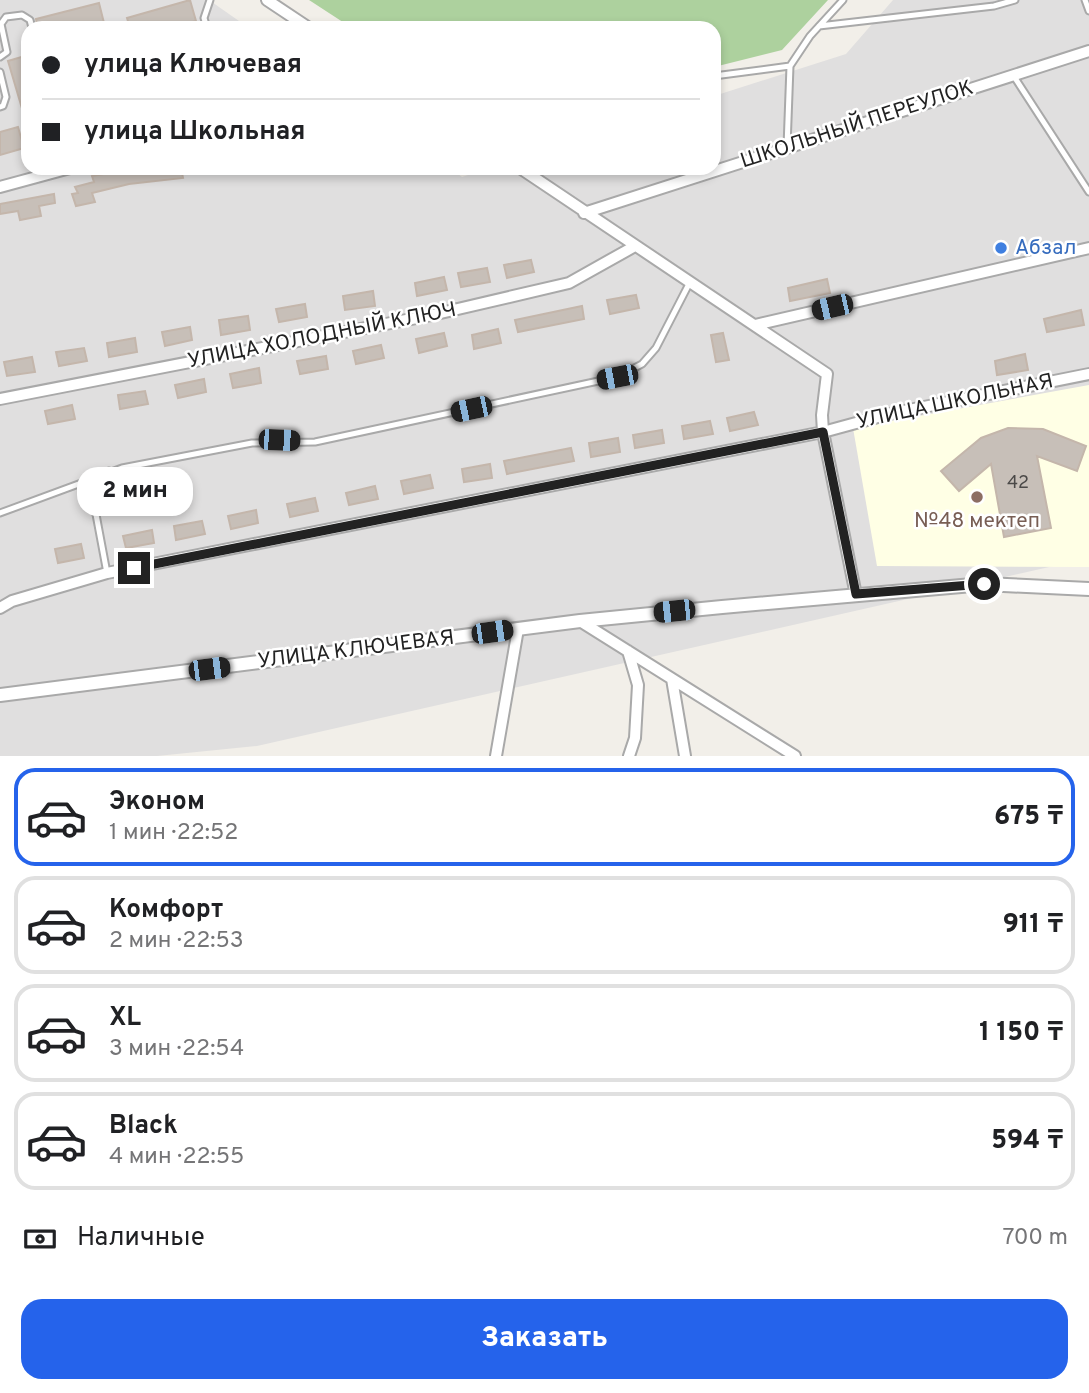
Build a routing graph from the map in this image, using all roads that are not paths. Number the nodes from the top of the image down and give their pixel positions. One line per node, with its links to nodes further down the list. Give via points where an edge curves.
1 (210, 0): 8 (lane)
2 (267, 0): 9 (street)
3 (843, 0): 10 (lane)
4 (1015, 0): 10 (lane)
5 (1085, 0): 6 (lane)
6 (1089, 11)
7 (30, 21): 12 (lane, via 22,15 6,17 1,24 7,52)
8 (205, 21)
9 (298, 21)
10 (818, 26): 13 (lane)
11 (1089, 51): 16 (street, ШКОЛЬНЫЙ ПЕРЕУЛОК)
12 (0, 57)
13 (790, 66): 15 (lane); 18 (lane)
14 (0, 72): 17 (lane, via 6,97)
15 (721, 75)
16 (1013, 75): 18 (street, ШКОЛЬНЫЙ ПЕРЕУЛОК); 24 (lane)
17 (0, 107)
18 (787, 148): 19 (street, ШКОЛЬНЫЙ ПЕРЕУЛОК)
19 (721, 169)
20 (40, 175): 23 (street)
21 (530, 175): 25 (street)
22 (703, 175): 25 (street, ШКОЛЬНЫЙ ПЕРЕУЛОК)
23 (0, 187)
24 (1089, 192)
25 (584, 213): 26 (street)
26 (635, 246): 28 (street); 31 (street, УЛИЦА ХОЛОДНЫЙ КЛЮЧ, via 569,283 432,315)
27 (1089, 248): 29 (street)
28 (690, 282): 29 (street); 33 (lane, via 656,348 642,365 617,377 327,439 252,443)
29 (755, 325): 32 (street, via 827,374)
30 (1089, 373): 32 (street, УЛИЦА ШКОЛЬНАЯ)
31 (0, 399)
32 (823, 432): 35 (street, УЛИЦА ШКОЛЬНАЯ); 37 (street)
33 (109, 471): 34 (lane); 35 (lane, via 92,493)
34 (0, 513)
35 (107, 573): 38 (street, УЛИЦА ШКОЛЬНАЯ)
36 (1089, 589): 37 (street, УЛИЦА КЛЮЧЕВАЯ, via 984,584)
37 (856, 594): 39 (street, УЛИЦА КЛЮЧЕВАЯ)
38 (0, 608)
39 (580, 621): 40 (street, УЛИЦА КЛЮЧЕВАЯ); 41 (street)
40 (518, 629): 43 (street, УЛИЦА КЛЮЧЕВАЯ); 44 (street)
41 (628, 651): 42 (street); 45 (street, via 638,685 635,738)
42 (672, 679): 46 (street); 47 (street)
43 (0, 695)
44 (496, 756)
45 (629, 756)
46 (685, 756)
47 (795, 756)

